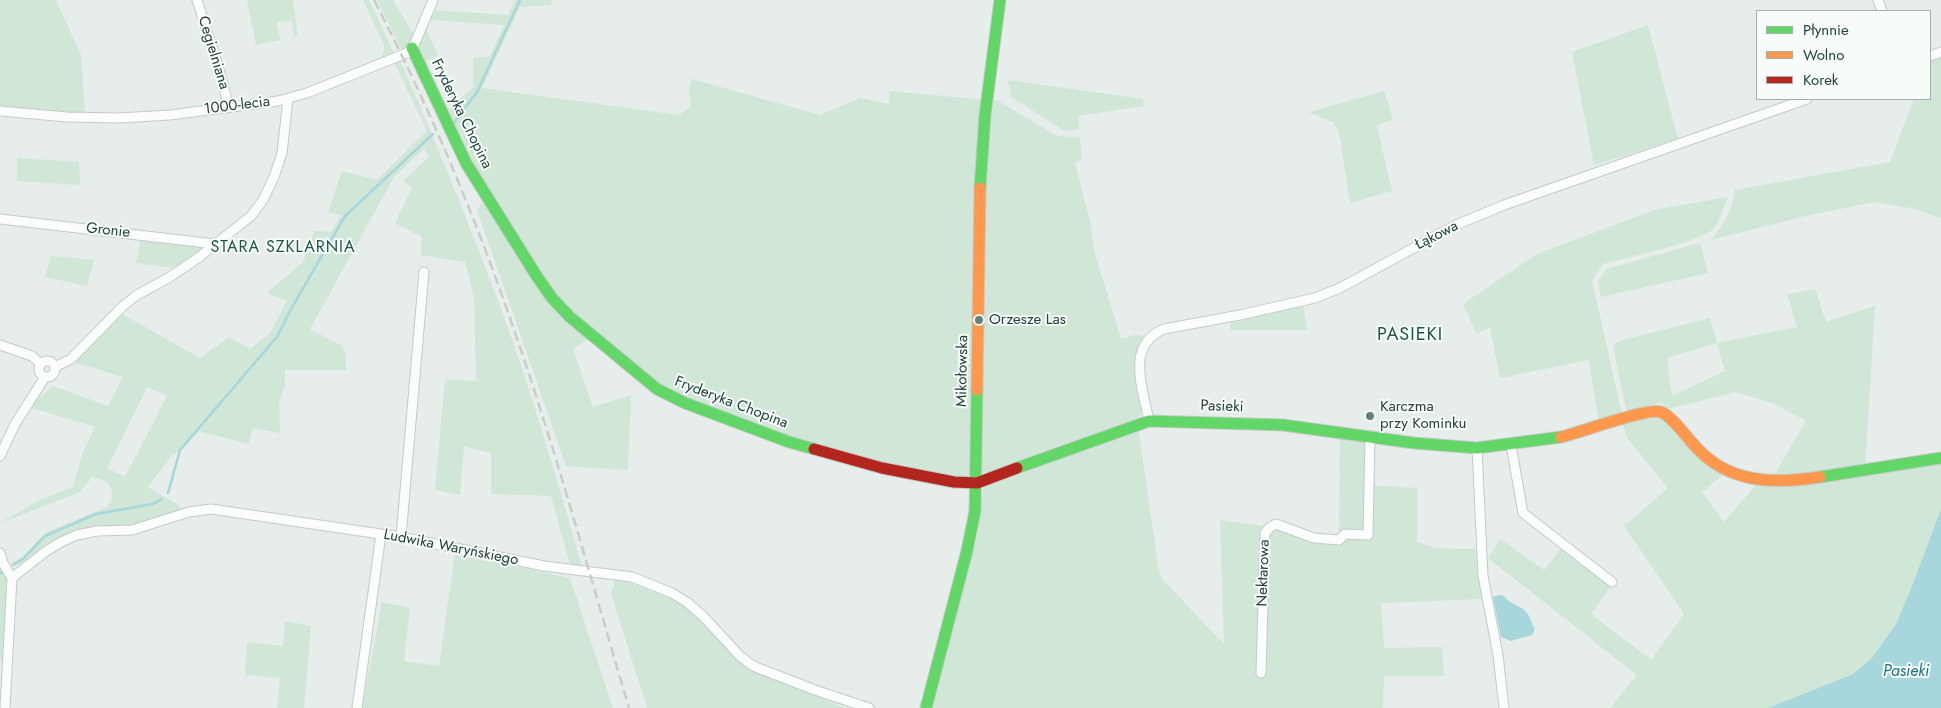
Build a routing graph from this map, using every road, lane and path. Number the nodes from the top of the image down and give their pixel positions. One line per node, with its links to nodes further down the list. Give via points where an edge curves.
1 (197, 0): 7 (street, Cegielniana)
2 (433, 0): 4 (street)
3 (1000, 0): 22 (street, Mikołowska, via 981,158)
4 (412, 48): 5 (street, 1000-lecia, via 408,53); 22 (street, Fryderyka Chopina, via 466,163 536,275 570,317 638,375 685,403 789,442 882,468)
5 (288, 99): 7 (street, 1000-lecia); 10 (street, via 282,153 263,200 251,216)
6 (1804, 100): 16 (street, Łąkowa, via 1496,208 1456,225 1340,288 1315,298 1154,333 1142,348 1139,360)
7 (229, 107): 8 (street, 1000-lecia, via 119,118)
8 (0, 111)
9 (0, 219): 10 (street, Gronie)
10 (215, 244): 14 (street, via 170,277 137,295 72,359)
11 (424, 272): 24 (street)
12 (0, 345): 13 (street, via 32,356)
13 (41, 364): 14 (street, via 48,361); 15 (street, via 39,372)
14 (55, 367): 15 (street, via 52,376)
15 (45, 378): 20 (street, via 15,424)
16 (1149, 421): 17 (street, Pasieki, via 1284,425); 22 (street, Pasieki)
17 (1370, 436): 19 (street, Pasieki); 28 (street, Nektarowa, via 1368,535 1345,534 1339,540 1314,538 1276,524 1265,533)
18 (1511, 445): 19 (street, Pasieki); 21 (street, Pasieki, via 1578,433 1654,411 1669,418 1714,463 1757,480 1806,479); 27 (street, via 1523,513)
19 (1477, 448): 33 (street, via 1483,576)
20 (0, 456)
21 (1941, 458)
22 (976, 483): 32 (street, Mikołowska, via 975,511 967,551)
23 (381, 534): 24 (street, Ludwika Waryńskiego); 26 (street, Ludwika Waryńskiego, via 211,509 189,512 132,530 97,531 77,536 45,552); 30 (street)
24 (401, 537): 31 (street, Ludwika Waryńskiego, via 544,566 632,577 688,603 753,666)
25 (0, 553): 26 (street)
26 (12, 578): 29 (street)
27 (1612, 582)
28 (1261, 673)
29 (5, 708)
30 (357, 708)
31 (869, 708)
32 (926, 708)
33 (1504, 708)

